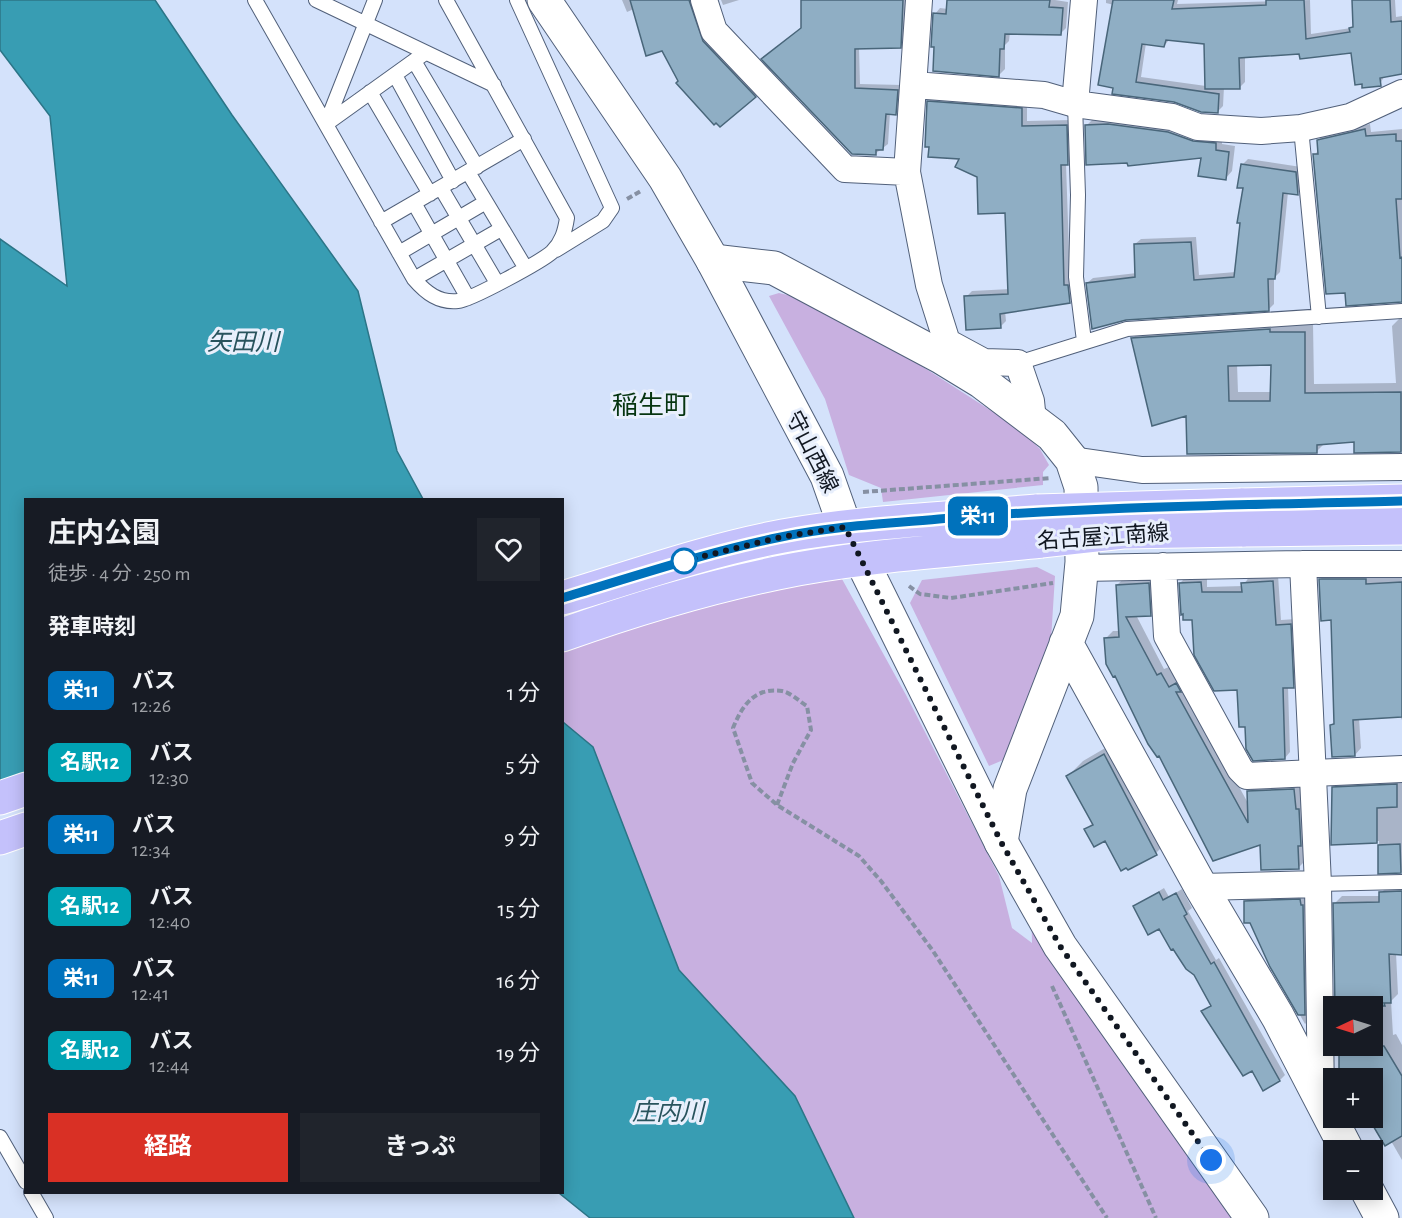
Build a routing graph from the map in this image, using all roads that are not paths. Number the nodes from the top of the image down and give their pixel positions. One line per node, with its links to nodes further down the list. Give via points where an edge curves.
1 (255, 0): 18 (lane)
2 (316, 0): 10 (lane)
3 (375, 0): 10 (lane)
4 (446, 0): 13 (lane)
5 (517, 0): 32 (lane, via 612,208 603,221)
6 (544, 0): 35 (street, 守山西線, via 665,178)
7 (704, 0): 22 (street, via 714,31 845,169)
8 (919, 0): 14 (street)
9 (1084, 0): 17 (street)
10 (365, 25): 11 (lane); 18 (lane)
11 (420, 57): 12 (lane); 13 (lane); 21 (lane)
12 (395, 75): 15 (lane); 23 (lane)
13 (494, 85): 20 (lane)
14 (914, 85): 17 (street, via 1044,95); 22 (street)
15 (370, 92): 18 (lane); 24 (lane)
16 (1402, 93): 19 (street, via 1350,117)
17 (1075, 104): 19 (street, via 1172,117 1198,127 1261,131); 42 (lane, via 1076,277)
18 (326, 124): 28 (lane)
19 (1301, 128): 41 (lane)
20 (524, 139): 21 (lane); 32 (lane, via 567,218 565,233)
21 (472, 169): 23 (lane); 25 (lane)
22 (907, 172): 43 (street, via 929,285 947,342 984,362)
23 (453, 181): 24 (lane)
24 (435, 191): 26 (lane); 27 (lane)
25 (486, 202): 27 (lane); 29 (lane)
26 (414, 203): 28 (lane); 30 (lane)
27 (459, 218): 30 (lane); 31 (lane)
28 (381, 222): 33 (lane)
29 (501, 229): 31 (lane); 36 (lane)
30 (432, 234): 33 (lane); 34 (lane)
31 (475, 245): 34 (lane); 38 (lane)
32 (552, 252): 36 (lane)
33 (399, 253): 37 (lane)
34 (447, 260): 37 (lane); 39 (lane)
35 (712, 261): 44 (street, via 774,268 941,357); 50 (street, 守山西線, via 827,476)
36 (525, 267): 38 (lane)
37 (414, 279): 39 (lane, via 426,293 444,301)
38 (497, 283): 39 (lane)
39 (468, 298)
40 (1402, 311): 41 (lane)
41 (1319, 317): 42 (lane, via 1127,329)
42 (1084, 340): 43 (lane)
43 (1018, 363): 44 (street, via 1031,401)
44 (1033, 421): 46 (street, via 1052,435)
45 (1402, 467): 46 (street)
46 (1064, 469): 56 (street, via 1082,487)
47 (1402, 501): 48 (main road, 名古屋江南線)
48 (1242, 517): 49 (main road, 名古屋江南線, bridge, via 1123,532); 51 (main road, 名古屋江南線)
49 (1039, 526): 50 (main road, 名古屋江南線); 52 (main road, 名古屋江南線)
50 (834, 528): 52 (street, 守山西線); 57 (main road, 名古屋江南線, via 700,556)
51 (1402, 528)
52 (849, 562): 58 (main road, 名古屋江南線, via 707,590); 66 (street, 守山西線)
53 (1303, 564): 54 (street); 55 (street); 61 (street)
54 (1402, 564)
55 (1163, 566): 56 (street); 61 (street, via 1167,636 1240,769 1247,776)
56 (1071, 575): 59 (street, via 1077,616)
57 (564, 597)
58 (564, 634)
59 (1066, 643): 66 (street, via 1011,789); 69 (street)
60 (1402, 769): 61 (street)
61 (1311, 773): 68 (street)
62 (24, 790): 63 (main road)
63 (0, 798)
64 (24, 830): 65 (main road)
65 (0, 838)
66 (1001, 842): 77 (street, 守山西線, via 1060,946)
67 (1402, 882): 68 (lane)
68 (1318, 884): 69 (street); 70 (street)
69 (1201, 887): 70 (street, via 1278,1017)
70 (1321, 1100): 72 (street)
71 (0, 1137): 73 (lane)
72 (1342, 1140)
73 (24, 1179)
74 (32, 1194): 76 (lane)
75 (1372, 1200): 78 (street)
76 (46, 1218)
77 (1252, 1218)
78 (1382, 1218)

